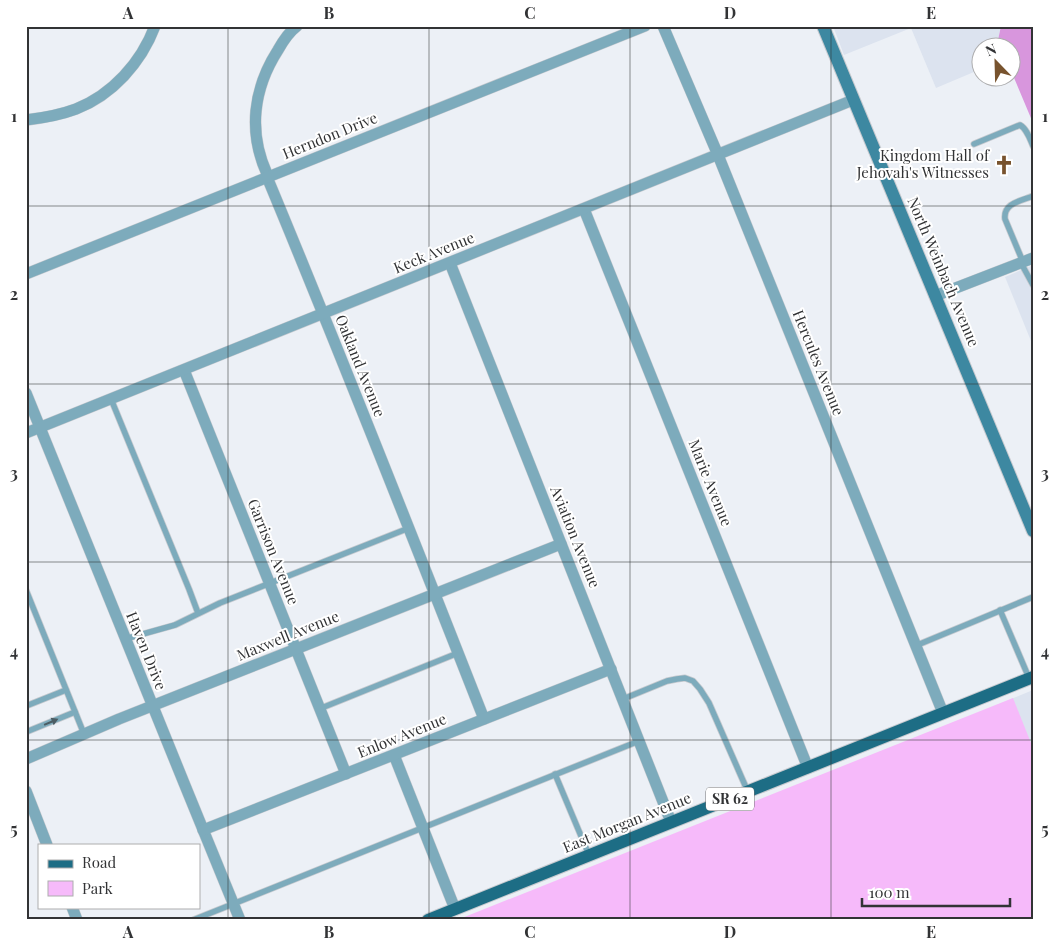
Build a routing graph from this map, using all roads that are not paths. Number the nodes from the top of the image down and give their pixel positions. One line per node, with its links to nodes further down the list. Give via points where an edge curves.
1 (155, 26): 7 (street, via 141,55 114,86 78,108)
2 (297, 26): 11 (street, Oakland Avenue, via 270,61 258,98 255,129)
3 (645, 26): 11 (street, Herndon Drive)
4 (663, 26): 10 (street, Hercules Avenue)
5 (823, 26): 6 (main road, North Weinbach Avenue)
6 (853, 100): 10 (street, Keck Avenue); 18 (main road, North Weinbach Avenue)
7 (26, 120)
8 (974, 144): 9 (lane, via 1020,125)
9 (1033, 146)
10 (718, 155): 13 (street, Keck Avenue); 35 (street, Hercules Avenue)
11 (267, 177): 16 (street, Herndon Drive); 19 (street, Oakland Avenue)
12 (1033, 196): 14 (lane, via 1011,205 1005,214)
13 (584, 209): 15 (street, Keck Avenue); 53 (street, Marie Avenue)
14 (1026, 261): 17 (lane); 18 (street)
15 (450, 263): 19 (street, Keck Avenue); 27 (street, Aviation Avenue)
16 (26, 274)
17 (1033, 285)
18 (935, 296): 26 (main road, North Weinbach Avenue)
19 (323, 314): 20 (street, Keck Avenue); 25 (street, Oakland Avenue)
20 (184, 370): 22 (street, Keck Avenue); 28 (street, Garrison Avenue)
21 (26, 393): 23 (street, Haven Drive)
22 (111, 399): 23 (street, Keck Avenue); 33 (lane)
23 (40, 428): 24 (street, Keck Avenue); 34 (street, Haven Drive)
24 (26, 433)
25 (409, 528): 28 (lane); 30 (street, Oakland Avenue)
26 (1033, 531)
27 (561, 544): 30 (street, Maxwell Avenue); 38 (street, Aviation Avenue)
28 (269, 584): 33 (lane); 36 (street, Garrison Avenue)
29 (26, 590): 40 (lane)
30 (434, 593): 36 (street, Maxwell Avenue); 37 (street, Oakland Avenue)
31 (1033, 597): 32 (lane)
32 (1000, 610): 35 (lane); 39 (lane)
33 (198, 613): 34 (lane, via 175,625)
34 (125, 639): 43 (street, Haven Drive)
35 (916, 646): 46 (street, Hercules Avenue)
36 (296, 649): 43 (street, Maxwell Avenue); 44 (street, Garrison Avenue)
37 (458, 653): 44 (lane); 47 (street, Oakland Avenue)
38 (611, 669): 41 (street, Aviation Avenue); 47 (street, Enlow Avenue)
39 (1031, 678): 46 (main road, East Morgan Avenue / SR 62)
40 (66, 690): 42 (lane); 45 (lane)
41 (623, 699): 50 (street, Aviation Avenue); 57 (lane, via 672,680 685,678 693,681 709,703)
42 (26, 706)
43 (153, 706): 49 (street, Maxwell Avenue); 60 (street, Haven Drive)
44 (319, 709): 54 (street, Garrison Avenue)
45 (76, 712): 48 (lane, one-way to 45); 49 (lane)
46 (943, 713): 53 (main road, East Morgan Avenue / SR 62)
47 (484, 719): 51 (street, Enlow Avenue)
48 (26, 732)
49 (84, 734): 52 (street, Maxwell Avenue)
50 (639, 741): 55 (lane); 58 (street, Aviation Avenue)
51 (394, 755): 54 (street, Enlow Avenue); 59 (street)
52 (26, 758)
53 (808, 768): 57 (main road, East Morgan Avenue / SR 62)
54 (346, 774): 60 (street, Enlow Avenue)
55 (555, 774): 59 (lane); 62 (lane)
56 (26, 791): 61 (street)
57 (748, 792): 58 (main road, East Morgan Avenue / SR 62)
58 (671, 822): 62 (main road, East Morgan Avenue / SR 62)
59 (422, 827): 63 (lane); 65 (street)
60 (204, 830): 63 (street, Haven Drive)
61 (47, 844)
62 (589, 856): 65 (main road, East Morgan Avenue / SR 62)
63 (233, 904): 67 (lane); 68 (street, Haven Drive)
64 (72, 908): 66 (street)
65 (455, 909): 69 (main road, East Morgan Avenue / SR 62)
66 (77, 920)
67 (193, 920)
68 (240, 920)
69 (428, 920)

